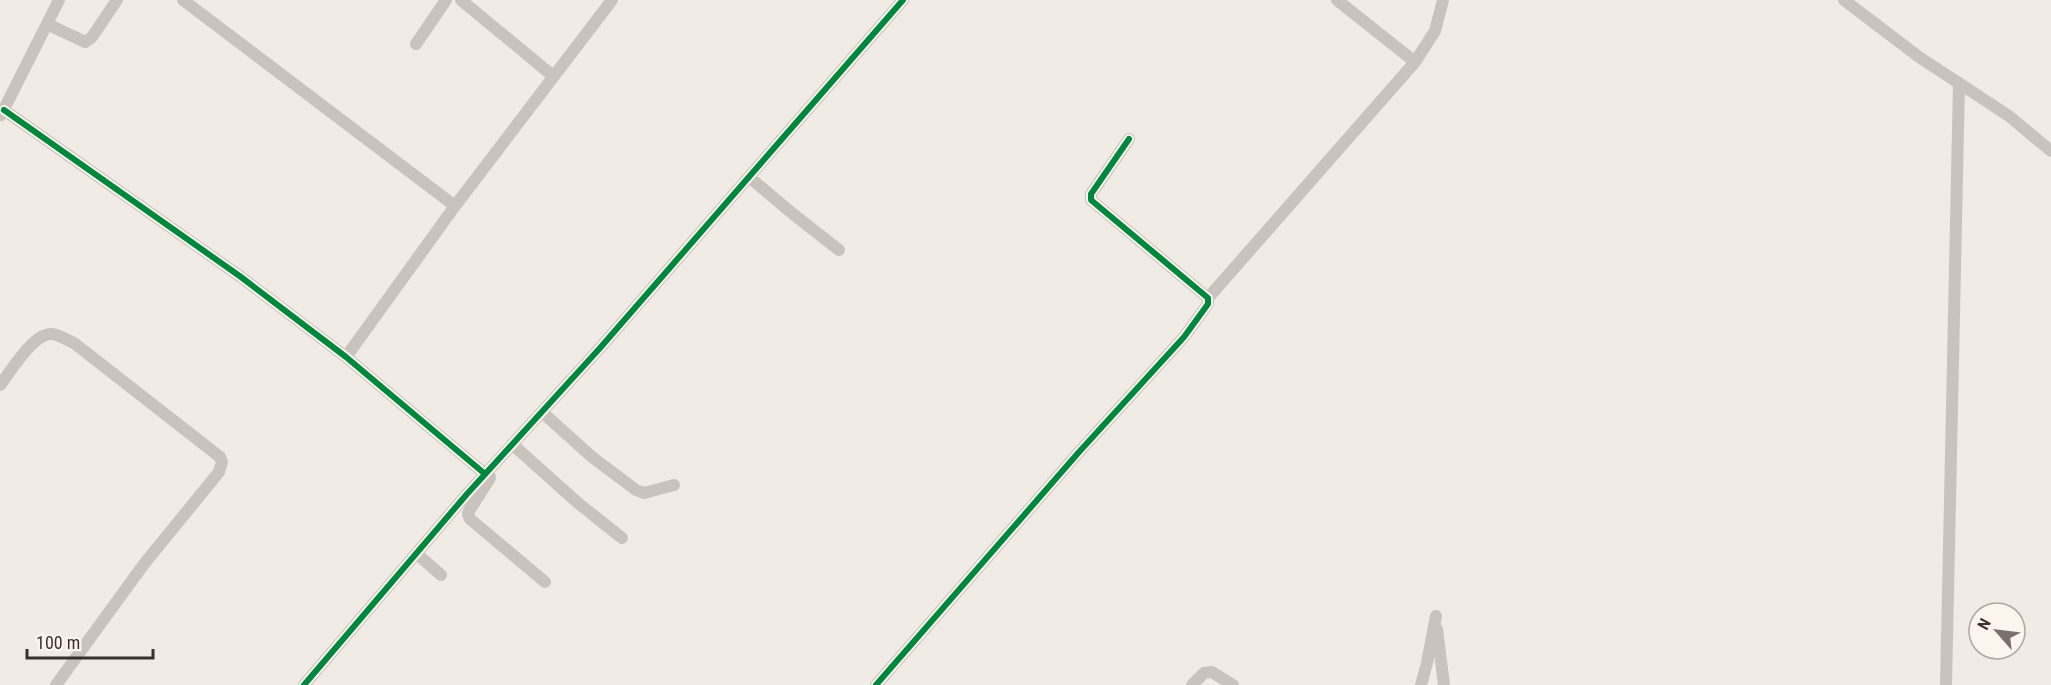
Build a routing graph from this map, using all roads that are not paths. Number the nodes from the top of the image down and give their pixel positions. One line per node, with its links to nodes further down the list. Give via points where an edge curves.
1 (59, 0): 11 (street)
2 (117, 0): 11 (street, via 85,42)
3 (183, 0): 20 (street)
4 (446, 0): 12 (street)
5 (461, 0): 14 (street)
6 (612, 0): 14 (street)
7 (903, 0): 19 (street)
8 (1337, 0): 13 (street)
9 (1443, 0): 13 (street, via 1435,31)
10 (1844, 0): 15 (street)
11 (47, 24): 16 (street)
12 (416, 44)
13 (1414, 62): 22 (street)
14 (553, 76): 20 (street)
15 (1959, 82): 18 (street); 40 (street)
16 (2, 113): 23 (street, via 241,277)
17 (1129, 139): 22 (street, via 1091,194 1091,200)
18 (2051, 151)
19 (749, 177): 21 (street); 25 (street)
20 (455, 206): 23 (street)
21 (839, 250)
22 (1208, 298): 35 (street, via 1206,308 1184,337)
23 (346, 357): 27 (street)
24 (0, 385): 33 (street, via 34,340 51,333 61,336 191,433 222,462 219,472 144,564)
25 (542, 412): 26 (street); 28 (street, via 639,492)
26 (512, 444): 27 (street); 29 (street)
27 (486, 472): 30 (street); 32 (street, via 490,478 469,511 470,519)
28 (674, 485)
29 (622, 538)
30 (417, 554): 31 (street); 34 (street)
31 (441, 575)
32 (545, 582)
33 (56, 685)
34 (304, 685)
35 (876, 685)
36 (1192, 685): 37 (street, via 1212,672)
37 (1233, 685)
38 (1420, 685): 39 (street, via 1436,616)
39 (1444, 685)
40 (1946, 685)

